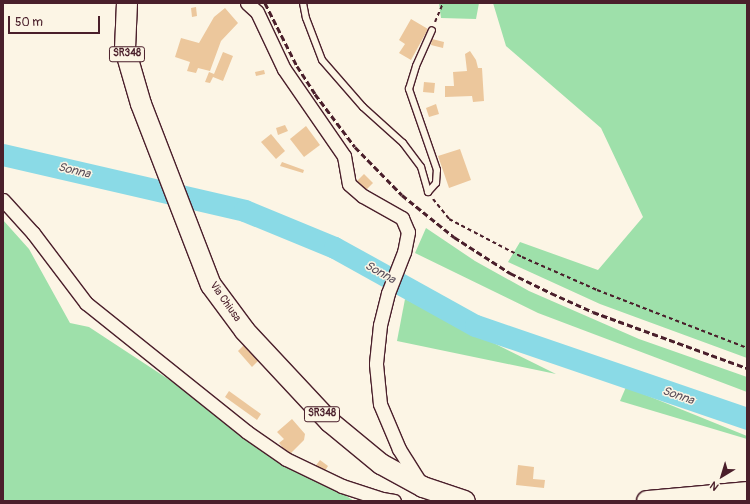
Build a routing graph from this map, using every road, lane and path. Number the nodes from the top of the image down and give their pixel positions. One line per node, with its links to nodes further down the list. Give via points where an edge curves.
1 (127, 3): 9 (main road, Via Chiusa / SR348, via 126,49 141,104 211,285 245,331 330,422 381,464)
2 (247, 3): 9 (street, via 257,12 284,69 344,156 349,184 364,196 402,218 408,232 380,325 376,364 380,404 399,449)
3 (303, 3): 6 (lane, via 322,60 363,107 402,143 421,167)
4 (443, 3): 5 (path)
5 (432, 30): 6 (lane, via 409,89 437,170 436,183)
6 (428, 192): 8 (path, via 449,219 522,257 597,290)
7 (3, 200): 11 (street, via 33,233 86,303 247,432 286,459 342,486)
8 (747, 348)
9 (423, 487): 12 (main road, Via Chiusa / SR348)
10 (747, 492): 13 (main road)
11 (394, 501)
12 (465, 501)
13 (647, 501)

